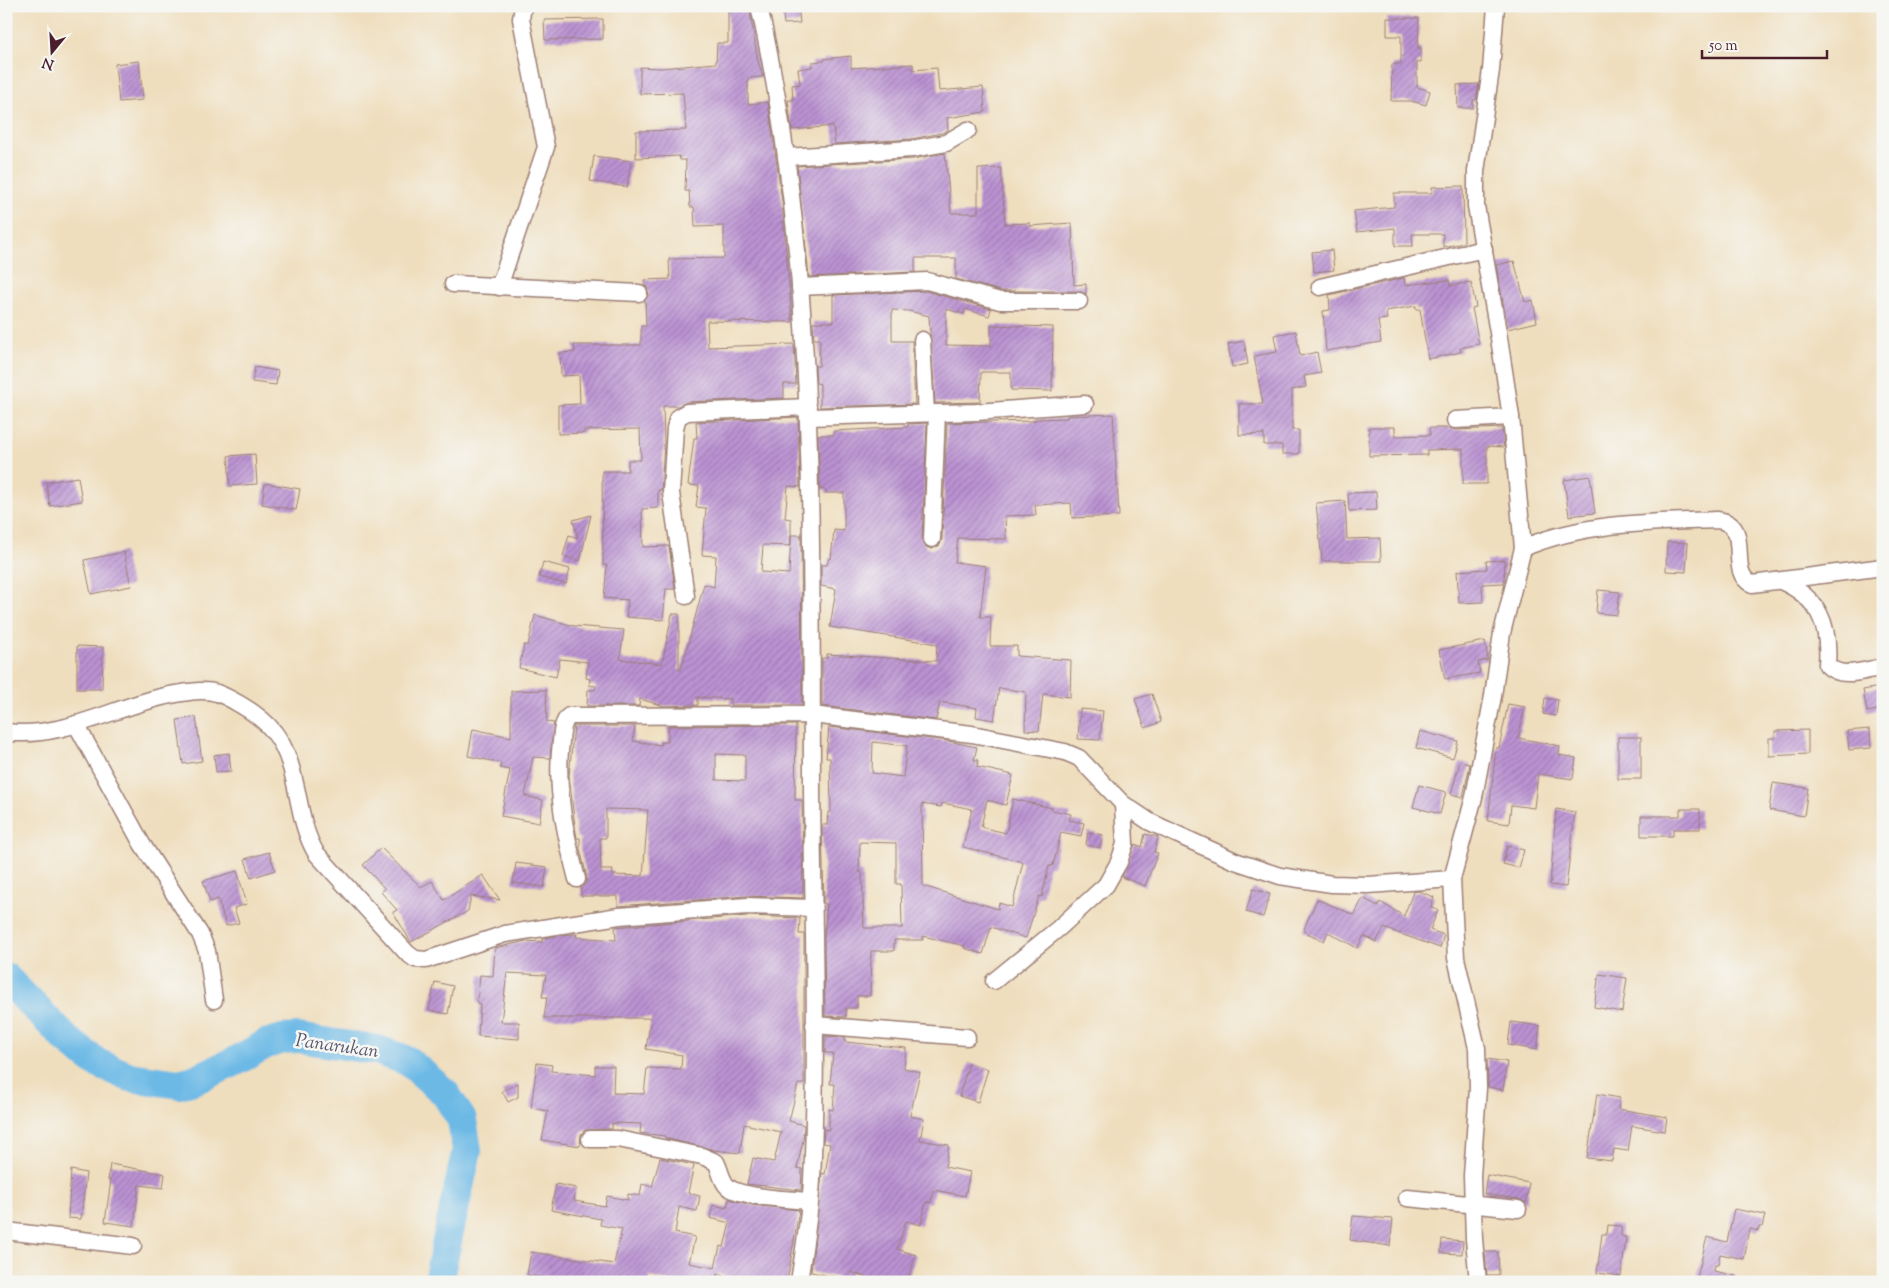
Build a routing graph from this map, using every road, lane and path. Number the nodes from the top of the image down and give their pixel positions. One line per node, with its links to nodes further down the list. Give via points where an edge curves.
1 (523, 6): 8 (street, via 521,19 546,147)
2 (759, 6): 5 (street, via 771,58)
3 (1496, 6): 6 (street, via 1491,70 1476,171 1476,206)
4 (968, 130): 5 (street, via 946,143 912,149)
5 (786, 156): 9 (street)
6 (1484, 249): 10 (street); 17 (street)
7 (453, 284): 8 (street)
8 (499, 287): 11 (street)
9 (800, 287): 12 (street, via 927,281 1000,301); 15 (street)
10 (1320, 287)
11 (639, 292)
12 (1079, 301)
13 (922, 340): 16 (street)
14 (1085, 404): 16 (street)
15 (808, 412): 16 (street); 23 (street, via 687,412 678,417 671,493); 25 (street)
16 (931, 413): 19 (street)
17 (1510, 418): 18 (street); 20 (street)
18 (1455, 420)
19 (932, 539)
20 (1523, 548): 22 (street, via 1542,540 1616,524 1726,521 1736,532 1742,575 1746,581 1752,584); 30 (street, via 1502,633 1474,797)
21 (1883, 567): 22 (street)
22 (1782, 581): 24 (street, via 1798,589 1814,604 1827,634 1827,664 1832,669 1843,673)
23 (686, 596)
24 (1883, 667)
25 (812, 715): 28 (street, via 972,734 1065,752 1079,758); 29 (street, via 569,716 562,729 559,787); 31 (street)
26 (76, 724): 27 (street, via 44,731); 31 (street, via 154,697 193,691 218,694 245,708 274,732 284,748 300,797 307,834 316,853 407,953 418,960 431,959 505,934 619,916 747,906); 33 (street, via 142,844 200,934 207,951)
27 (6, 732)
28 (1123, 804): 30 (street, via 1150,822 1235,861 1280,876 1359,885); 32 (street, via 1125,844 1106,885)
29 (577, 879)
30 (1452, 879): 39 (street, via 1456,958 1477,1048)
31 (813, 908): 34 (street)
32 (994, 981)
33 (214, 1000)
34 (814, 1025): 35 (street); 38 (street)
35 (966, 1037)
36 (590, 1139): 38 (street, via 618,1139 702,1156 716,1162 724,1182 732,1190)
37 (1407, 1198): 39 (street)
38 (810, 1201): 43 (street)
39 (1473, 1206): 40 (street); 44 (street)
40 (1518, 1209)
41 (6, 1232): 42 (street)
42 (132, 1246)
43 (800, 1282)
44 (1478, 1282)

